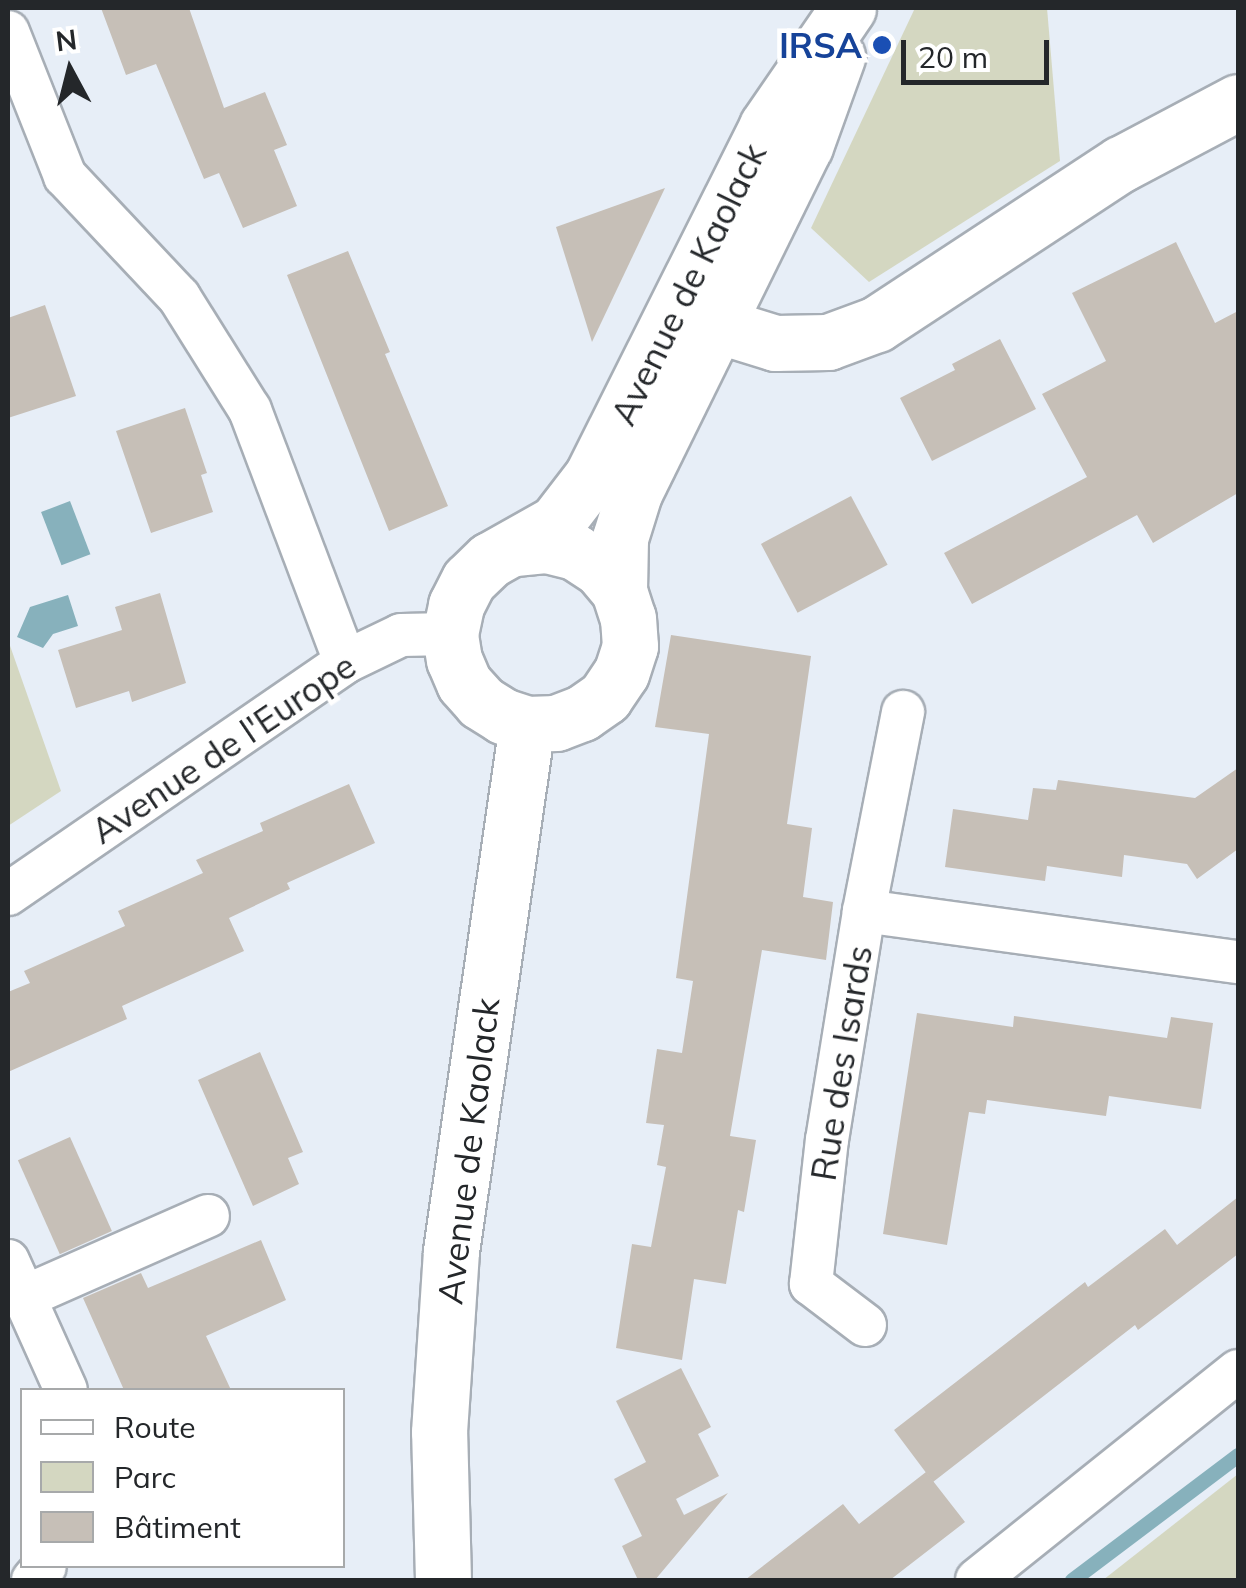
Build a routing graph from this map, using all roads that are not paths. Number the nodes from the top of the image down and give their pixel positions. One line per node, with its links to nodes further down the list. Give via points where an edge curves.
1 (852, 8): 6 (street, Avenue de Kaolack, via 805,146); 7 (street, Avenue de Kaolack, via 767,126)
2 (8, 32): 11 (street, via 65,176 179,297 250,410)
3 (1238, 67): 5 (street)
4 (1238, 102): 5 (street)
5 (1121, 164): 6 (street, via 877,324 828,342 775,342)
6 (717, 325): 7 (street); 9 (street, Avenue de Kaolack, via 634,494 620,538)
7 (634, 392): 8 (street, Avenue de Kaolack, via 592,476 556,524)
8 (517, 548): 9 (street, via 576,552); 10 (street, Avenue de Kaolack, via 469,580)
9 (619, 591): 13 (street, Avenue de Kaolack, via 630,646 621,674 582,714)
10 (450, 634): 11 (street, Avenue de l'Europe, via 401,635); 13 (street, via 464,683 482,702)
11 (345, 662): 14 (street, Avenue de l'Europe)
12 (904, 712): 15 (street)
13 (527, 724): 22 (street, Avenue de Kaolack, via 451,1250 439,1432)
14 (8, 894)
15 (864, 912): 16 (street, Rue des Isards); 19 (street, Rue des Isards, via 811,1284)
16 (1238, 962)
17 (208, 1216): 18 (street)
18 (16, 1279): 21 (street)
19 (865, 1325)
20 (1238, 1371): 23 (street)
21 (65, 1388)
22 (443, 1580)
23 (977, 1580)

